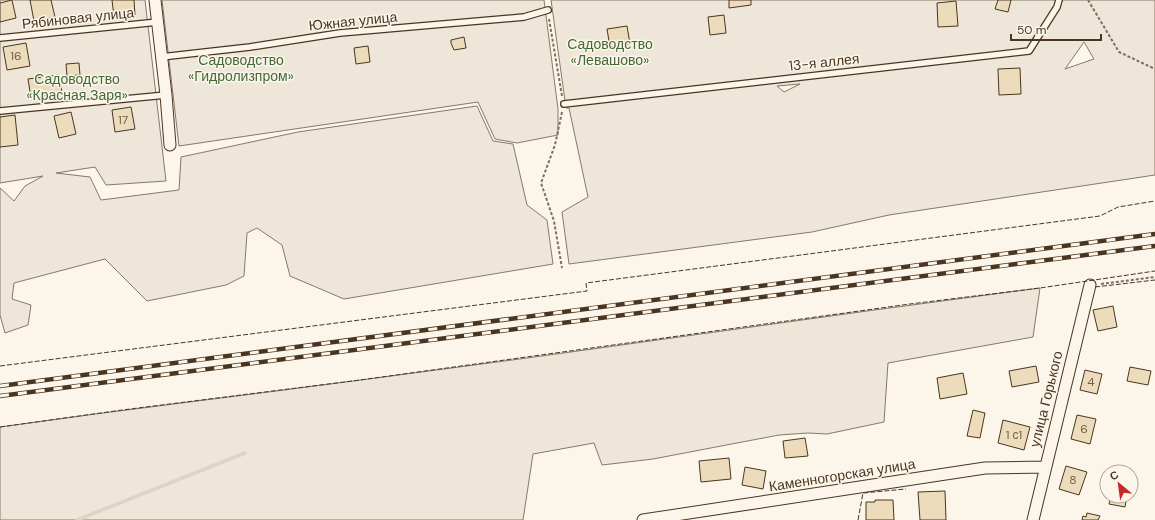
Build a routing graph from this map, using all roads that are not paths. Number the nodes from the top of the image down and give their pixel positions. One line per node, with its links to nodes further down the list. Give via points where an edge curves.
1 (155, 0): 4 (street)
2 (1059, 0): 8 (lane, 13-я аллея, via 1029,51)
3 (548, 10): 6 (lane, Южная улица, via 524,17 340,33)
4 (158, 22): 5 (lane, Рябиновая улица); 6 (street)
5 (0, 38)
6 (161, 57): 7 (street)
7 (166, 95): 9 (lane); 10 (street)
8 (564, 104)
9 (0, 111)
10 (170, 145)
11 (1090, 285): 12 (street, улица Горького)
12 (1045, 467): 13 (street, Каменногорская улица, via 985,468); 14 (street, улица Горького)
13 (643, 520)
14 (1033, 520)

